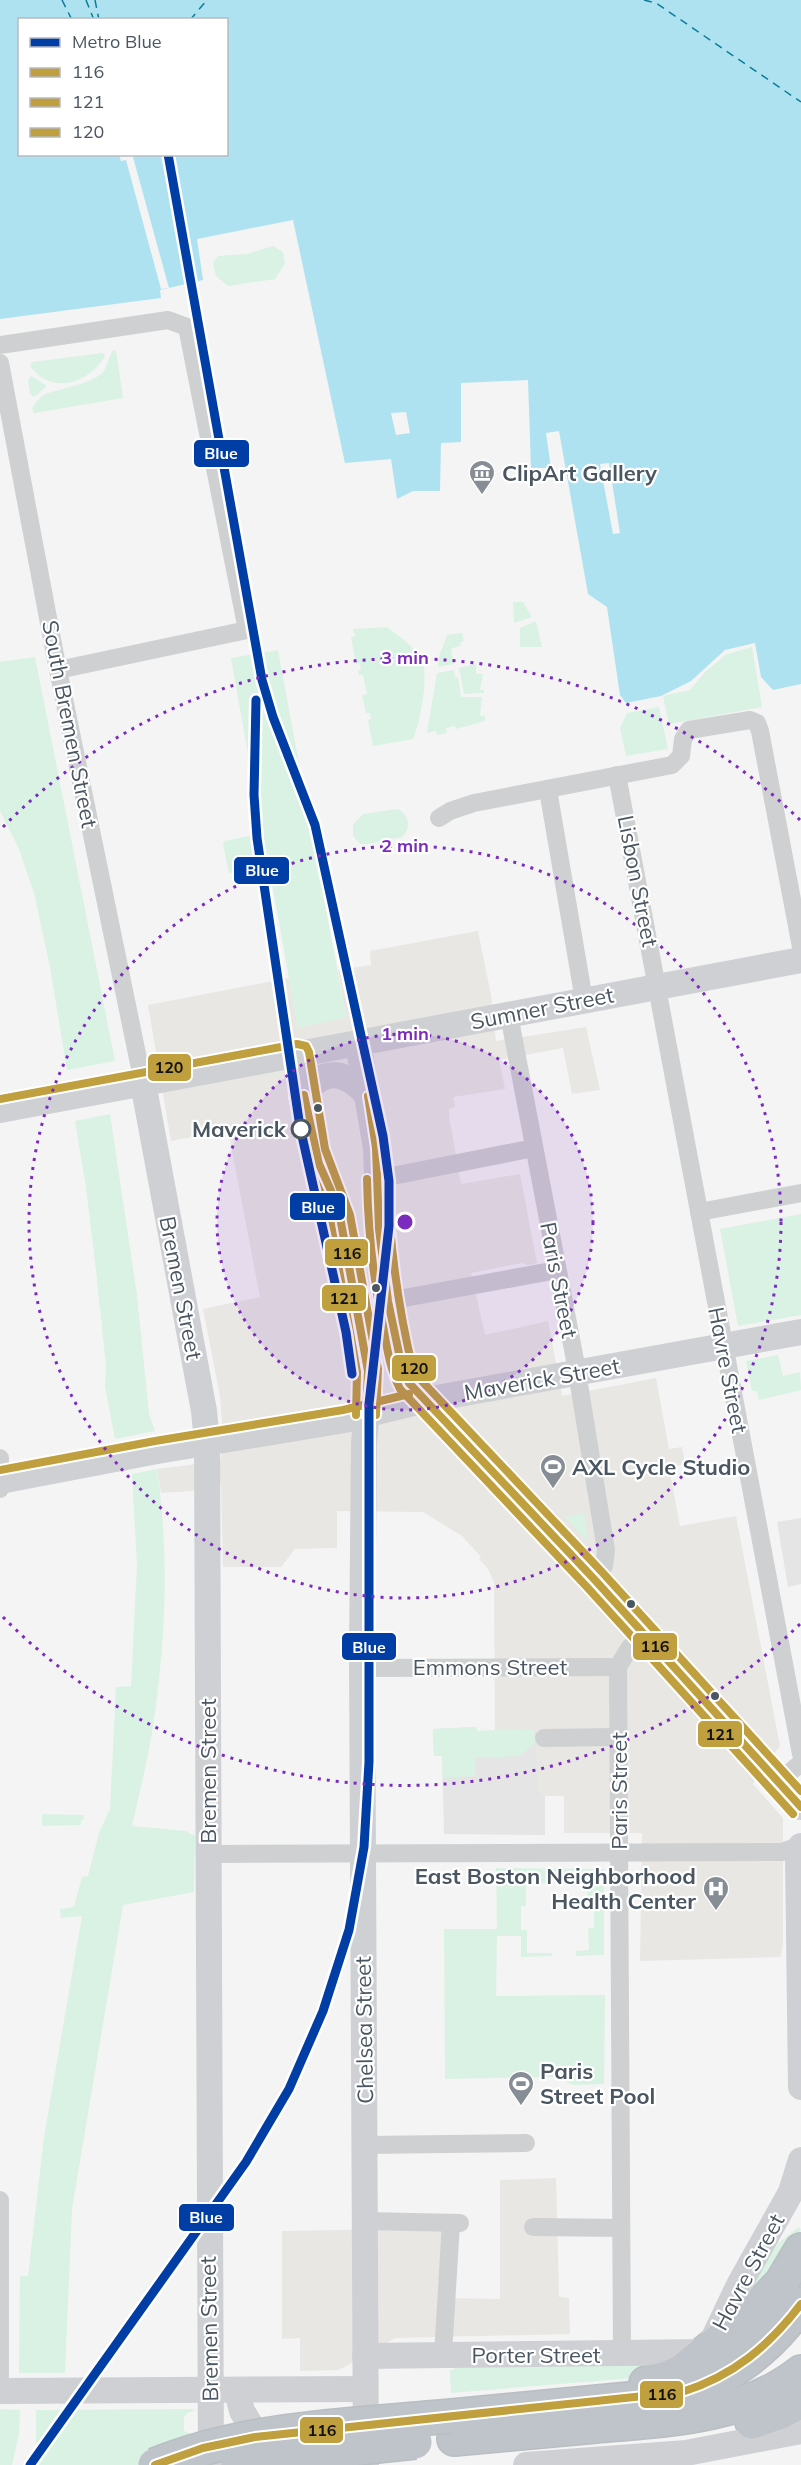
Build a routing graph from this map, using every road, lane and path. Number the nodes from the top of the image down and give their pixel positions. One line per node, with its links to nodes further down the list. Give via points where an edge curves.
1 (0, 345): 3 (street, via 168,320 187,327 247,630)
2 (0, 363): 3 (street, South Bremen Street)
3 (58, 670): 14 (street, South Bremen Street)
4 (617, 775): 5 (street); 7 (street, via 672,765 681,756 682,739 689,730 742,719 757,723); 9 (street, Lisbon Street)
5 (548, 789): 6 (street, via 464,806); 10 (street)
6 (439, 818)
7 (801, 947)
8 (801, 960): 9 (main road, Sumner Street)
9 (658, 987): 10 (main road, Sumner Street); 21 (street, Havre Street)
10 (584, 1000): 11 (main road, Sumner Street)
11 (509, 1015): 12 (main road, Sumner Street); 18 (street, Paris Street)
12 (358, 1043): 13 (main road, Sumner Street); 16 (main road)
13 (298, 1054): 14 (main road, Sumner Street); 15 (main road, Chelsea Street)
14 (143, 1083): 17 (main road, Sumner Street); 29 (main road, Bremen Street)
15 (304, 1095): 16 (main road, via 316,1081 336,1075 348,1078); 28 (main road, Chelsea Street, via 319,1164 340,1217 368,1371)
16 (368, 1096): 19 (main road)
17 (0, 1110)
18 (534, 1148): 19 (street); 22 (street, Paris Street)
19 (377, 1179): 23 (main road)
20 (801, 1193): 21 (street)
21 (699, 1212): 25 (street, Havre Street)
22 (557, 1270): 23 (street); 26 (street, Paris Street)
23 (388, 1301): 27 (main road, via 404,1375)
24 (801, 1332): 25 (main road, Maverick Street)
25 (724, 1346): 26 (main road, Maverick Street); 37 (street, Havre Street)
26 (577, 1372): 27 (main road, Maverick Street); 31 (street, Paris Street, via 606,1550 604,1566)
27 (426, 1400): 28 (main road, Maverick Street); 31 (main road)
28 (366, 1415): 29 (main road, Maverick Street); 34 (main road, Chelsea Street)
29 (207, 1443): 30 (main road, Maverick Street); 43 (main road, Bremen Street)
30 (0, 1477)
31 (594, 1579): 32 (main road)
32 (644, 1634): 33 (street); 39 (main road)
33 (618, 1667): 34 (street, Emmons Street); 35 (street, Paris Street)
34 (362, 1668): 44 (main road, Chelsea Street)
35 (618, 1737): 36 (street); 42 (street, Paris Street)
36 (544, 1738)
37 (801, 1754)
38 (801, 1762): 39 (street)
39 (778, 1782): 40 (main road)
40 (801, 1807)
41 (801, 1845): 42 (street, via 782,1852); 45 (main road)
42 (619, 1852): 44 (street); 52 (street, Paris Street)
43 (208, 1854): 44 (street); 62 (main road, Bremen Street)
44 (363, 1854): 47 (main road, Chelsea Street)
45 (801, 2087)
46 (526, 2143): 47 (street)
47 (365, 2145): 50 (main road, Chelsea Street)
48 (801, 2160): 55 (main road, Havre Street, via 794,2186)
49 (0, 2199): 61 (street)
50 (365, 2221): 57 (street, via 455,2223); 58 (main road, Chelsea Street)
51 (533, 2227): 52 (street)
52 (621, 2228): 56 (street, Paris Street)
53 (801, 2250): 55 (highway, via 768,2299)
54 (801, 2304): 64 (highway, via 756,2353 709,2384 675,2394)
55 (707, 2352): 56 (main road, Porter Street); 64 (highway, via 677,2374)
56 (622, 2354): 57 (main road, Porter Street)
57 (443, 2355): 58 (main road, Porter Street)
58 (365, 2356): 60 (main road, Chelsea Street)
59 (801, 2372): 67 (highway, via 754,2399 707,2414)
60 (365, 2389): 63 (main road); 73 (main road, Chelsea Street)
61 (0, 2391): 62 (main road)
62 (210, 2391): 63 (main road); 70 (main road, Bremen Street)
63 (237, 2391): 72 (main road, via 244,2416)
64 (584, 2403): 66 (highway)
65 (801, 2424): 67 (highway, via 769,2417 735,2425 610,2435); 68 (main road, via 708,2450)
66 (453, 2427): 67 (highway); 69 (highway, bridge, via 255,2437 203,2448); 71 (highway, bridge)
67 (559, 2429)
68 (625, 2462): 74 (main road)
69 (155, 2465)
70 (211, 2465)
71 (238, 2465)
72 (274, 2465)
73 (366, 2465)
74 (526, 2465)

